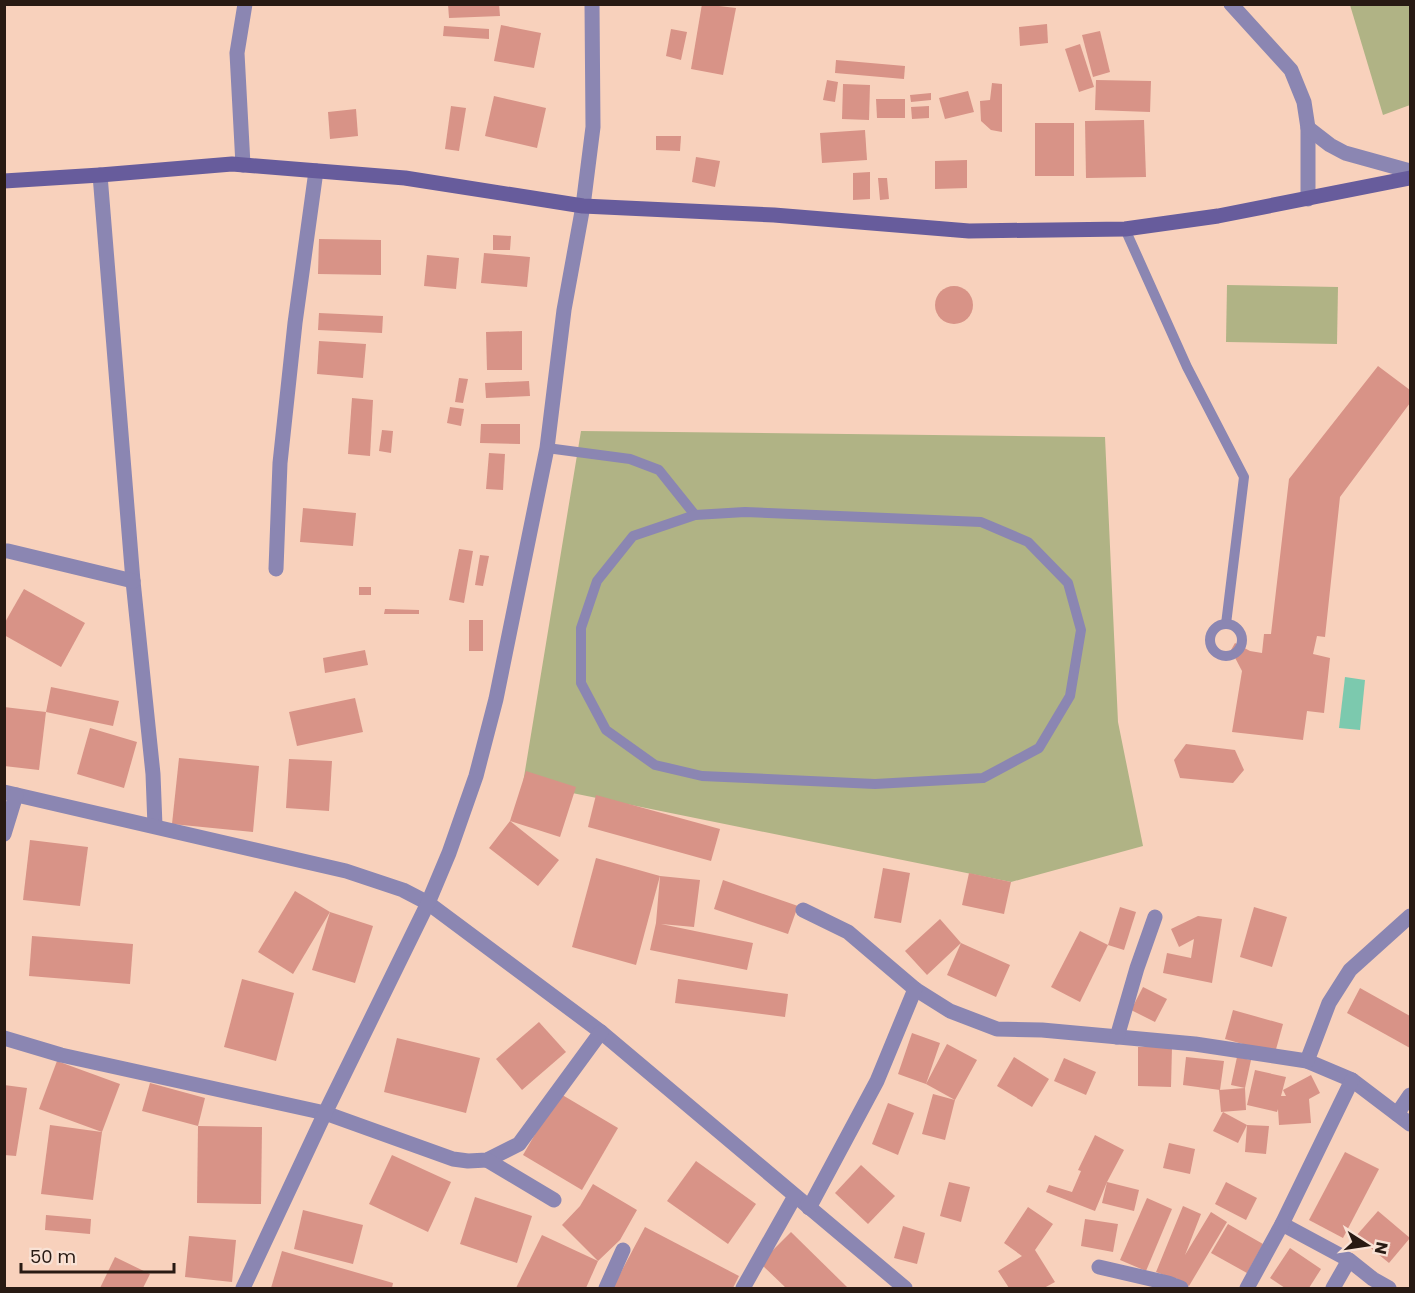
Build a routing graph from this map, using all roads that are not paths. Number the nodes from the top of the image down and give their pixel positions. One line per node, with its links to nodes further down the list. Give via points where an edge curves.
1 (244, 4): 5 (street, via 237,53)
2 (592, 4): 12 (street, via 593,127)
3 (1231, 4): 4 (street, via 1291,70 1304,102)
4 (1308, 128): 7 (street, via 1345,153); 11 (street)
5 (243, 165): 6 (main road); 8 (main road)
6 (316, 171): 12 (main road, via 405,178); 17 (street, via 280,463)
7 (1410, 171)
8 (100, 175): 10 (main road); 18 (street)
9 (1410, 178): 11 (main road)
10 (4, 181)
11 (1308, 199): 13 (main road)
12 (583, 206): 13 (main road, via 774,215 969,231); 14 (street, via 564,310)
13 (1125, 229): 19 (lane, via 1187,367 1244,477)
14 (547, 448): 15 (lane, via 630,459 659,470); 23 (street, via 496,699 476,776)
15 (695, 515): 15 (lane, via 745,512 981,522 1028,542 1068,583 1082,630 1070,696 1039,748 983,778 863,783 702,776 655,765 606,729 591,702 581,683 581,628 597,581 633,536)
16 (4, 551): 18 (street)
17 (276, 569)
18 (133, 582): 21 (street)
19 (1226, 624)
20 (10, 793): 21 (street); 22 (street)
21 (155, 826): 23 (street, via 346,871 403,890)
22 (4, 834)
23 (428, 903): 28 (street); 34 (street)
24 (803, 910): 27 (street, via 848,932)
25 (1410, 916): 31 (street, via 1350,970 1329,1003)
26 (1155, 917): 29 (street)
27 (915, 989): 29 (street, via 950,1011 997,1029); 40 (street, via 877,1081)
28 (601, 1032): 37 (street, via 519,1144); 38 (street)
29 (1118, 1037): 31 (street)
30 (4, 1038): 34 (street, via 62,1055)
31 (1308, 1061): 32 (street)
32 (1352, 1080): 35 (street); 41 (street)
33 (1410, 1095): 35 (street)
34 (325, 1113): 37 (street, via 453,1158); 47 (street)
35 (1397, 1114): 36 (street)
36 (1410, 1124)
37 (487, 1160): 39 (street)
38 (795, 1196): 40 (street); 49 (street)
39 (554, 1200)
40 (809, 1208): 46 (street)
41 (1282, 1224): 43 (street); 51 (street)
42 (623, 1250): 48 (street)
43 (1349, 1260): 45 (street); 52 (street)
44 (1099, 1267): 50 (street)
45 (1370, 1284): 53 (street)
46 (898, 1286)
47 (243, 1288)
48 (606, 1288)
49 (743, 1288)
50 (1180, 1288)
51 (1247, 1288)
52 (1333, 1288)
53 (1389, 1288)

